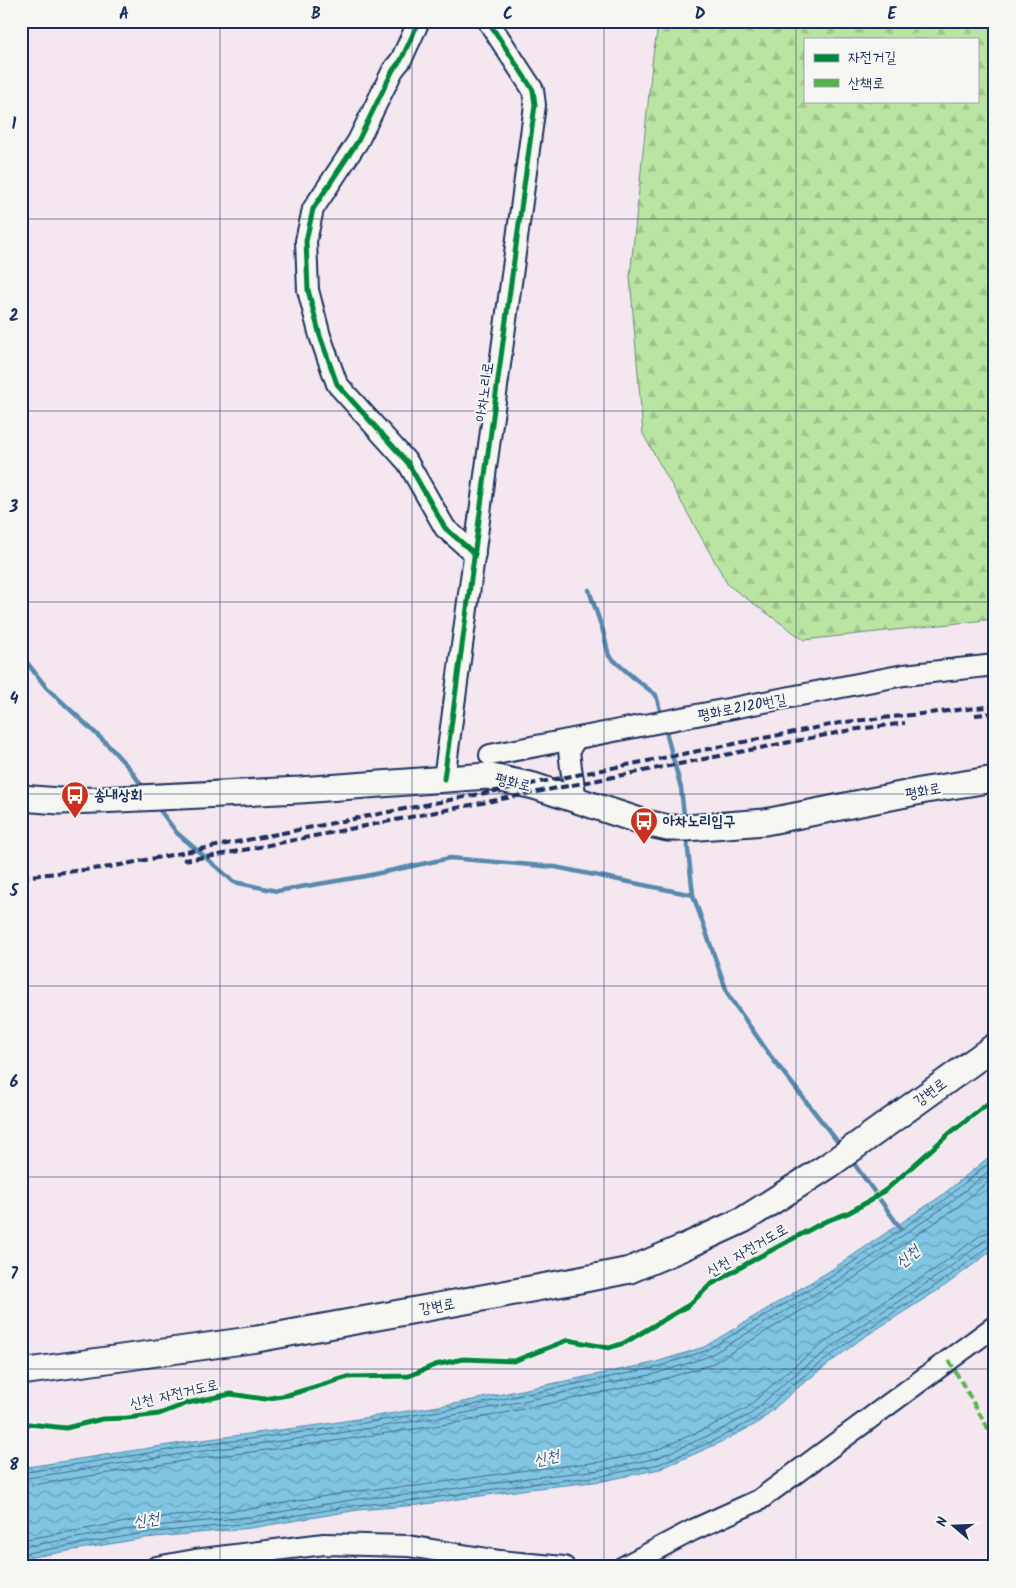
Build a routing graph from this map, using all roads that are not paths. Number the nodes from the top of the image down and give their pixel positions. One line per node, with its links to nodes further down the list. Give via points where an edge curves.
1 (419, 21): 3 (street, via 358,140 313,209 306,241 308,290 337,384 408,463 445,528)
2 (488, 21): 3 (street, 아차노리로, via 533,90 534,105)
3 (475, 554): 8 (street, 아차노리로)
4 (995, 665): 5 (street, 평화로2120번길, via 904,674)
5 (575, 740): 6 (street, 평화로2120번길); 10 (street, via 570,750 570,768)
6 (490, 755)
7 (995, 778): 10 (main road, 평화로, via 766,822 687,828 646,823)
8 (444, 779): 9 (main road, 평화로, via 99,800); 10 (main road, 평화로, via 487,776)
9 (21, 798)
10 (576, 799)
11 (995, 1046): 13 (main road, 강변로, via 828,1166 743,1220 630,1270 257,1339)
12 (995, 1326): 16 (street, via 759,1500)
13 (21, 1372)
14 (156, 1567): 15 (street, via 324,1544 408,1546 500,1561)
15 (564, 1567)
16 (623, 1567)

